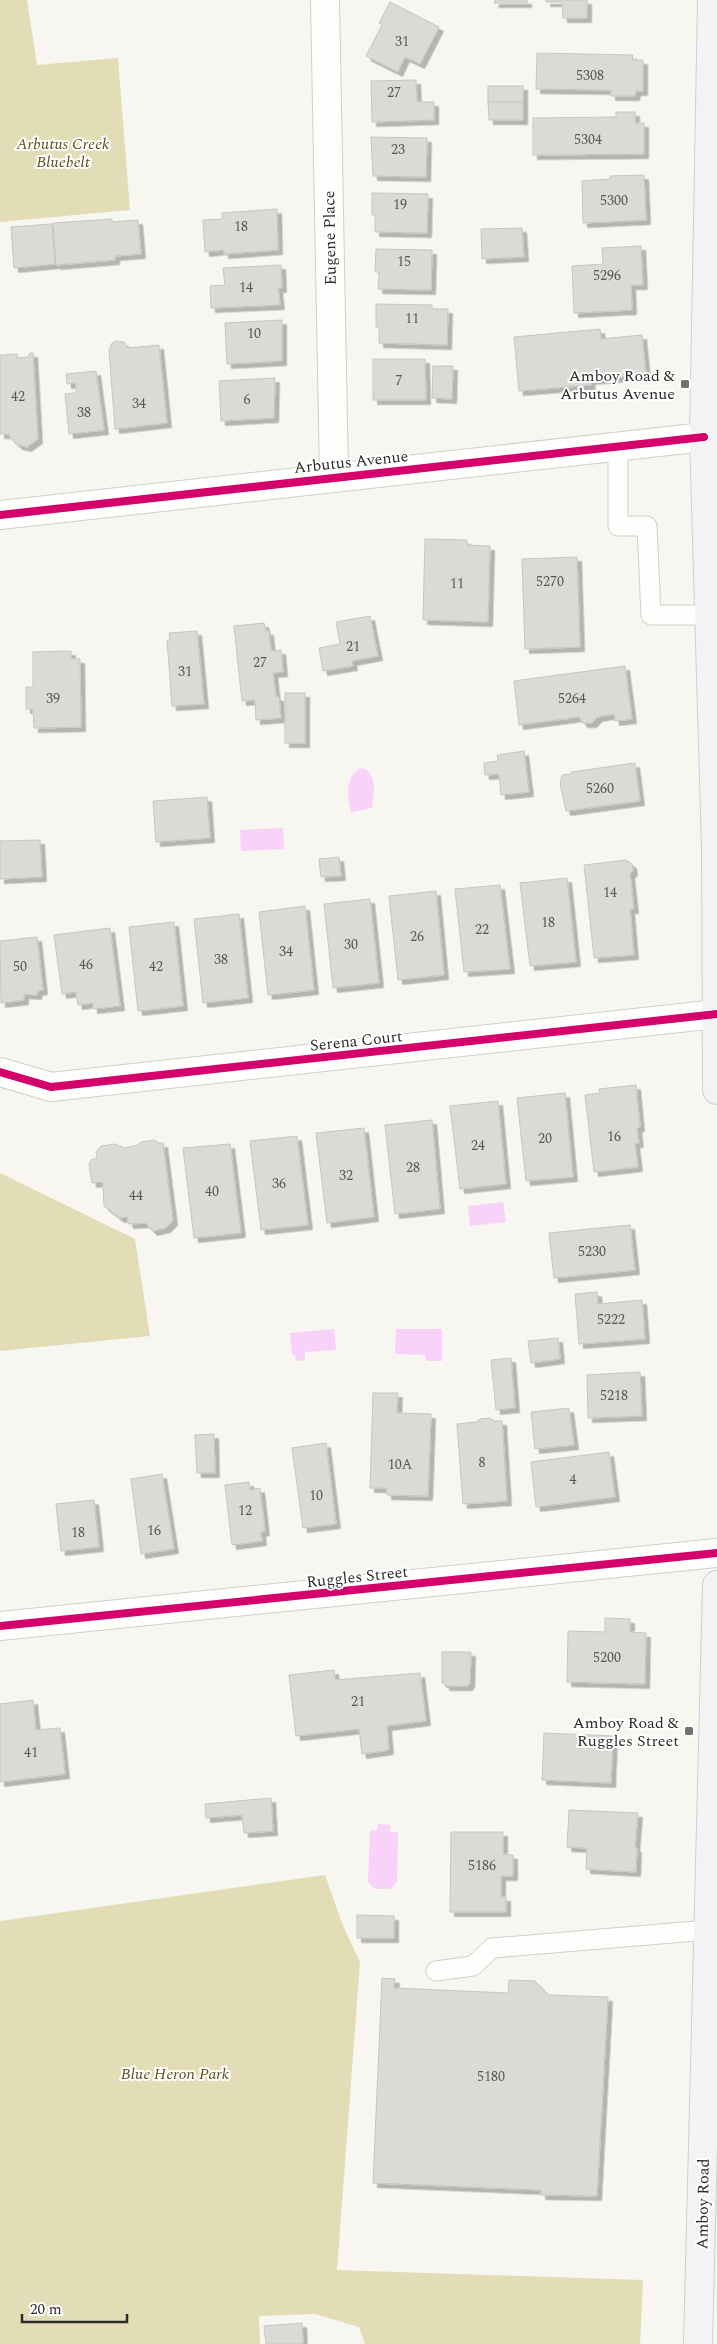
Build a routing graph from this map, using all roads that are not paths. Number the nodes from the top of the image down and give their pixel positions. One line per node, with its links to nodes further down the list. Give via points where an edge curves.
1 (325, 0): 6 (street, Eugene Place)
2 (712, 0): 3 (lane); 4 (main road)
3 (717, 0)
4 (704, 437): 5 (street, Arbutus Avenue); 8 (main road)
5 (618, 446): 6 (street, Arbutus Avenue); 8 (lane, via 618,526 647,526 650,615)
6 (334, 476): 7 (street, Arbutus Avenue)
7 (0, 515)
8 (709, 615): 9 (main road)
9 (716, 853): 10 (main road)
10 (717, 1014): 11 (street, Serena Court, via 51,1087); 12 (main road)
11 (0, 1072)
12 (717, 1090)
13 (717, 1553): 15 (street, Ruggles Street)
14 (717, 1585): 16 (main road, Amboy Road)
15 (0, 1626)
16 (711, 1938): 17 (lane, via 492,1948 473,1966); 18 (main road, Amboy Road)
17 (436, 1971)
18 (698, 2344)

